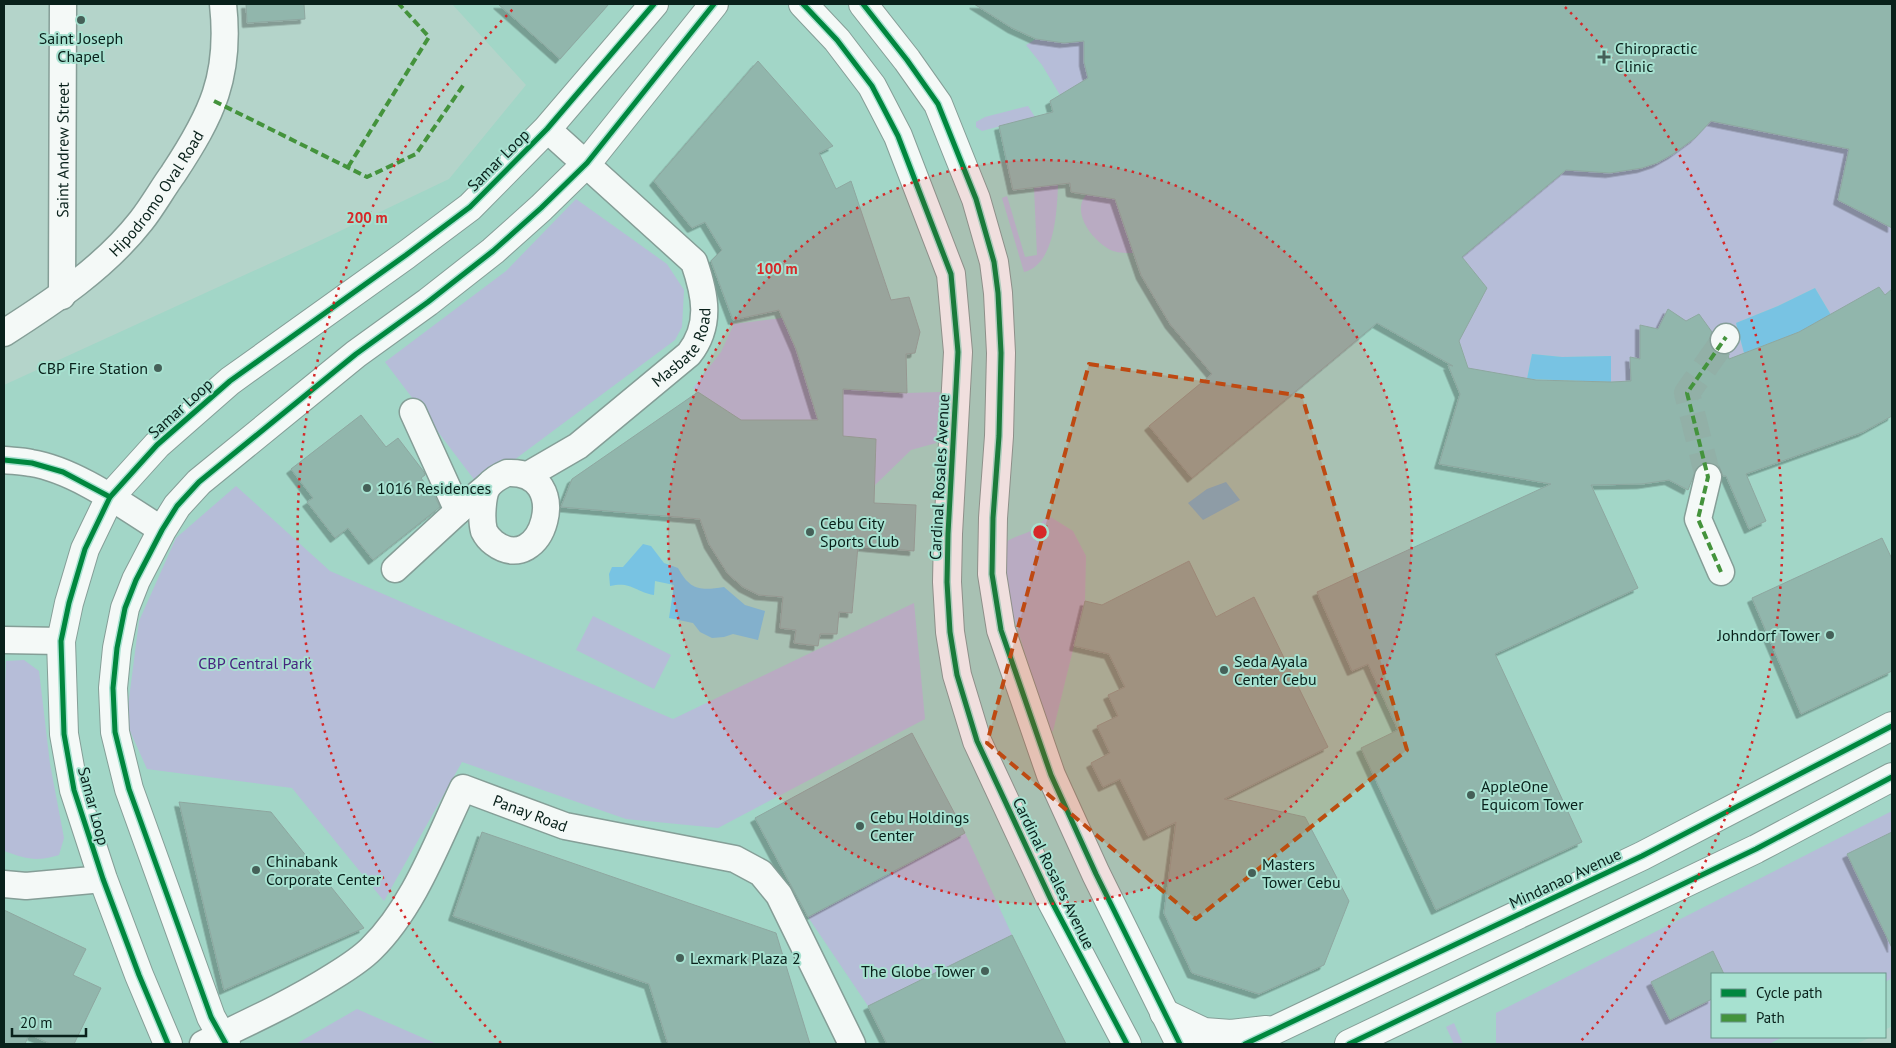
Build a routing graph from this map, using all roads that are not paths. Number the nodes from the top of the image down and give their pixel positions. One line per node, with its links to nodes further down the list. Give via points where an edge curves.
1 (63, 4): 10 (street, Saint Andrew Street)
2 (224, 4): 10 (street, Hipodromo Oval Road, via 223,70 214,101 197,137 141,221 101,263)
3 (654, 4): 8 (street, Samar Loop)
4 (728, 4): 7 (street)
5 (803, 4): 30 (street, Cardinal Rosales Avenue, via 837,40 872,86 898,136 951,274 958,352 947,582 957,675 977,741 1052,902)
6 (864, 4): 28 (street, via 938,104 976,199 994,262 998,294 1001,353 992,574 1001,630 1051,775)
7 (708, 11): 9 (street)
8 (547, 129): 9 (street, Masbate Road); 17 (street, Samar Loop, via 470,207 230,381 157,445)
9 (587, 163): 14 (street, Masbate Road, via 694,262 704,292 704,318 698,343 689,354 578,446); 19 (street, via 493,252 356,354 199,482 177,506)
10 (62, 296): 11 (street, Hipodromo Oval Road)
11 (4, 334)
12 (413, 412): 18 (street)
13 (4, 460): 17 (street, via 32,463 63,472)
14 (528, 475): 16 (street, via 507,473); 16 (street, via 543,491 546,502 544,527 531,545 521,549 500,547 484,532 484,495)
15 (1708, 477): 21 (street, via 1698,519)
16 (488, 486): 18 (street)
17 (110, 497): 19 (street); 23 (street, Samar Loop, via 85,549 68,603)
18 (458, 511): 20 (street)
19 (162, 530): 31 (street, via 139,572 125,608 113,688 116,732 129,789 211,1017)
20 (396, 569)
21 (1721, 572)
22 (4, 640): 23 (street)
23 (61, 641): 26 (street, Samar Loop, via 64,734 74,790)
24 (1892, 726): 29 (street, Mindanao Avenue, via 1642,856)
25 (1892, 777): 36 (street, via 1756,849)
26 (103, 879): 27 (street, via 26,886); 32 (street, Samar Loop)
27 (4, 884)
28 (1164, 1013): 29 (street, via 1204,1032 1231,1034); 34 (street)
29 (1277, 1029): 35 (street, Mindanao Avenue)
30 (1122, 1040)
31 (216, 1042): 33 (street, Panay Road, via 314,988 371,949 412,894 462,788 565,826 735,860 761,873 779,895)
32 (168, 1044)
33 (852, 1044)
34 (1180, 1044)
35 (1245, 1044)
36 (1348, 1044)

